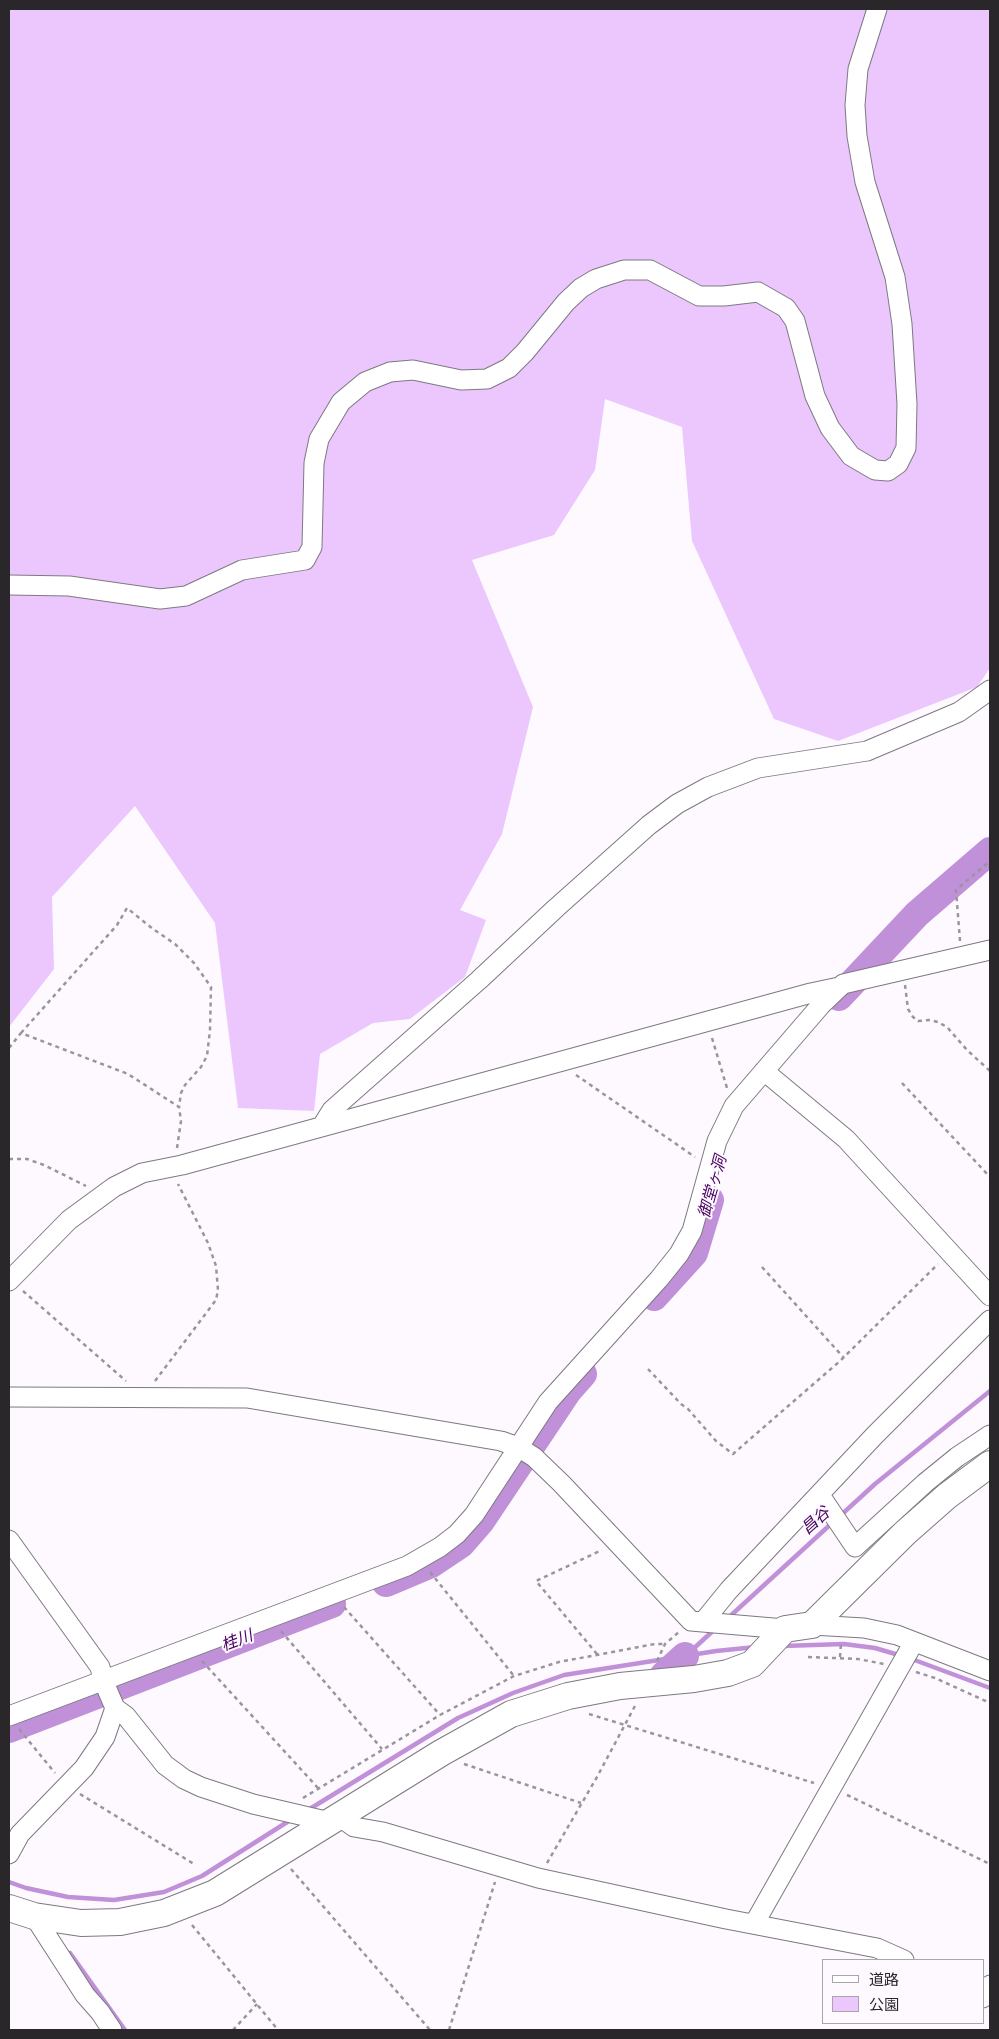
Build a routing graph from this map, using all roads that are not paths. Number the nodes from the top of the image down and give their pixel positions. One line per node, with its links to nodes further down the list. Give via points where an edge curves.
1 (877, 9): 2 (street, via 858,69 855,105 856,136 865,182 895,277 902,324 906,448 898,464 888,471 875,470 851,456 830,428 815,396 795,321 786,308 758,292 699,296 650,270 624,270 596,279 581,288 520,358 509,368 487,379 461,380 413,370 390,372 365,382 341,402 319,439 314,463 312,547 305,560 242,570 186,596 160,599 69,586)
2 (9, 585)
3 (990, 690): 7 (street, via 959,712 867,751 758,768 708,787 677,804 648,825 332,1110)
4 (990, 950): 5 (street)
5 (839, 987): 6 (street); 7 (street)
6 (764, 1070): 9 (street, via 846,1139); 13 (street, via 734,1106 717,1141 692,1231 679,1254 553,1396)
7 (322, 1126): 8 (street, via 142,1173 114,1187 69,1220)
8 (9, 1280)
9 (990, 1296)
10 (990, 1320): 15 (street)
11 (9, 1397): 13 (street, via 247,1398)
12 (990, 1435): 15 (street, via 925,1482 855,1547)
13 (518, 1447): 17 (street, via 534,1457 562,1484 691,1621); 22 (street, via 474,1515 440,1547 407,1566)
14 (990, 1464): 18 (street, via 905,1533)
15 (820, 1495): 17 (street, via 729,1590)
16 (9, 1540): 22 (street, via 100,1667)
17 (703, 1622): 19 (street)
18 (812, 1625): 19 (street); 20 (street, via 864,1628)
19 (784, 1629): 24 (street, via 752,1664 728,1673 694,1679 648,1678 570,1695 511,1714 441,1753)
20 (914, 1642): 21 (street); 29 (street)
21 (990, 1671)
22 (110, 1695): 23 (street); 24 (street, via 165,1765 184,1779 283,1811); 25 (street, via 105,1737 84,1768 67,1786)
23 (14, 1723)
24 (335, 1820): 28 (street, via 216,1893 164,1913 120,1922 82,1923); 29 (street, via 538,1878)
25 (14, 1828): 26 (street)
26 (9, 1854)
27 (9, 1908): 28 (street)
28 (34, 1916): 33 (street, via 84,1995)
29 (754, 1924): 30 (street, via 877,1948)
30 (902, 1959)
31 (990, 1985): 32 (street)
32 (984, 1998)
33 (112, 2030)

